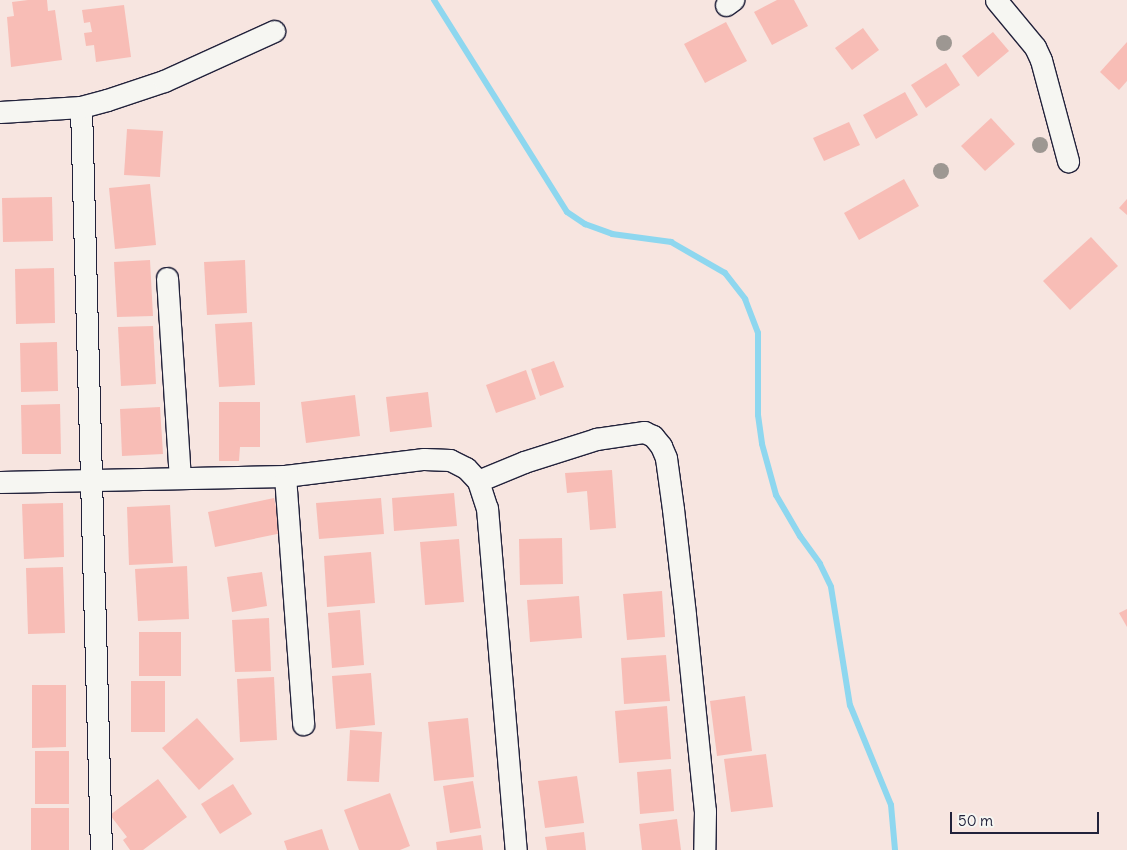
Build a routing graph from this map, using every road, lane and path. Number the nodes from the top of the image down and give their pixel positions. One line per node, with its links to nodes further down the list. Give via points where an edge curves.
1 (998, 1): 5 (street, via 1042,60)
2 (274, 31): 3 (street, via 164,82)
3 (81, 107): 4 (street); 9 (street)
4 (0, 112)
5 (1068, 161)
6 (167, 278): 8 (street)
7 (285, 476): 8 (street); 10 (street, via 424,459 450,460 466,468); 12 (street)
8 (180, 477): 9 (street)
9 (92, 480): 11 (street); 13 (street)
10 (478, 481): 14 (street, via 487,508); 15 (street, via 596,439 644,432 653,436 661,446 666,458 685,615 704,811)
11 (0, 482)
12 (303, 724)
13 (101, 850)
14 (516, 850)
15 (704, 850)

